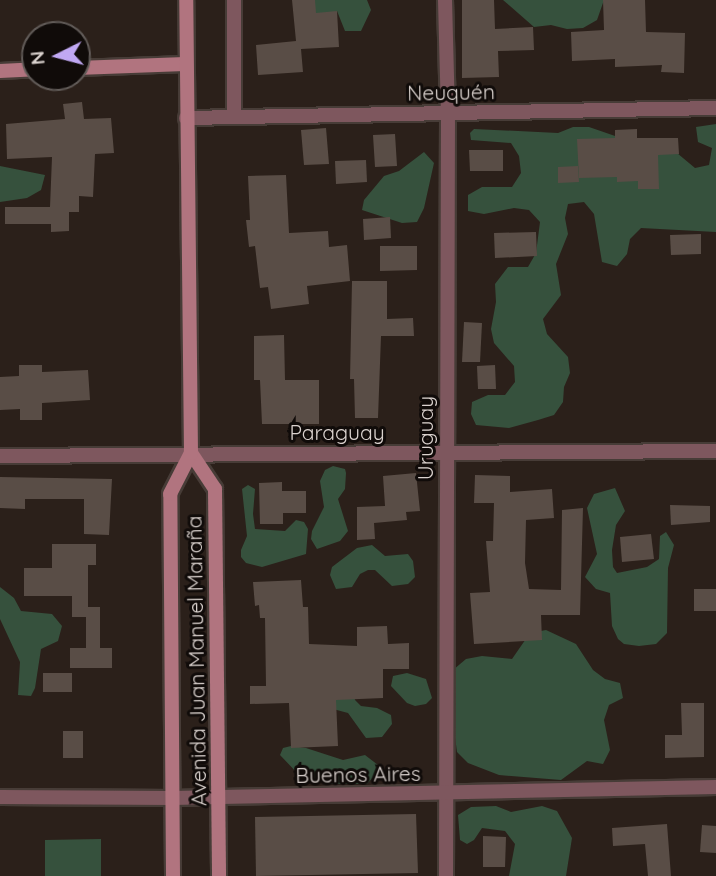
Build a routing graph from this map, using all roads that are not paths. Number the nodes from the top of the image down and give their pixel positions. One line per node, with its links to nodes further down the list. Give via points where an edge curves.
1 (186, 0): 4 (street, Avenida Juan Manuel Maraña)
2 (234, 0): 10 (street)
3 (445, 0): 9 (street, Uruguay)
4 (185, 64): 5 (street); 11 (street, Avenida Juan Manuel Maraña)
5 (91, 67)
6 (21, 70): 7 (street)
7 (0, 71)
8 (716, 108): 9 (street, Neuquén)
9 (447, 113): 10 (street, Neuquén); 13 (street, Uruguay)
10 (234, 117): 11 (street, Neuquén)
11 (186, 118): 14 (street, Avenida Juan Manuel Maraña)
12 (716, 451): 13 (street, Paraguay)
13 (446, 452): 14 (street, Paraguay); 17 (street, Uruguay)
14 (191, 453): 15 (street, Paraguay); 19 (street, Avenida Juan Manuel Maraña, via 215,489); 20 (street, Avenida Juan Manuel Maraña, via 170,494)
15 (0, 456)
16 (716, 787): 17 (street, Buenos Aires)
17 (445, 793): 19 (street, Buenos Aires); 23 (street, Uruguay)
18 (0, 797): 20 (street, Buenos Aires)
19 (218, 797): 20 (street, Buenos Aires); 22 (street, Avenida Juan Manuel Maraña)
20 (172, 798): 21 (street, Avenida Juan Manuel Maraña)
21 (173, 876)
22 (219, 876)
23 (446, 876)

